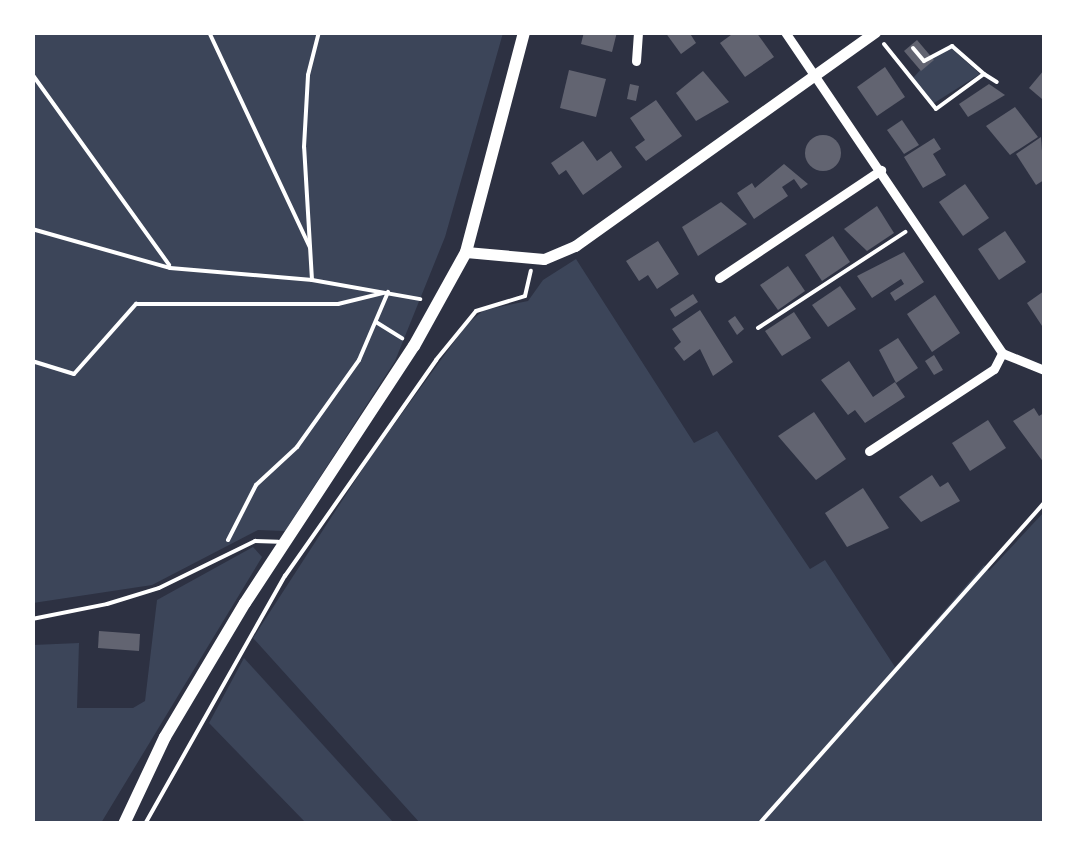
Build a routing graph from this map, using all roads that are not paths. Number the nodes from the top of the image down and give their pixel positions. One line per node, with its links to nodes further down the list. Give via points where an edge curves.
1 (524, 32): 8 (main road)
2 (638, 32): 5 (street)
3 (784, 32): 6 (street)
4 (875, 32): 6 (street)
5 (636, 61)
6 (816, 75): 7 (street); 8 (street, via 575,246 530,260)
7 (880, 170): 9 (street); 10 (street)
8 (466, 252): 13 (main road, via 414,346)
9 (719, 278)
10 (1002, 354): 11 (street); 12 (street, via 994,369)
11 (1044, 370)
12 (869, 451)
13 (283, 543): 14 (lane, via 255,541 158,588); 15 (main road, via 166,737)
14 (32, 619)
15 (124, 824)

